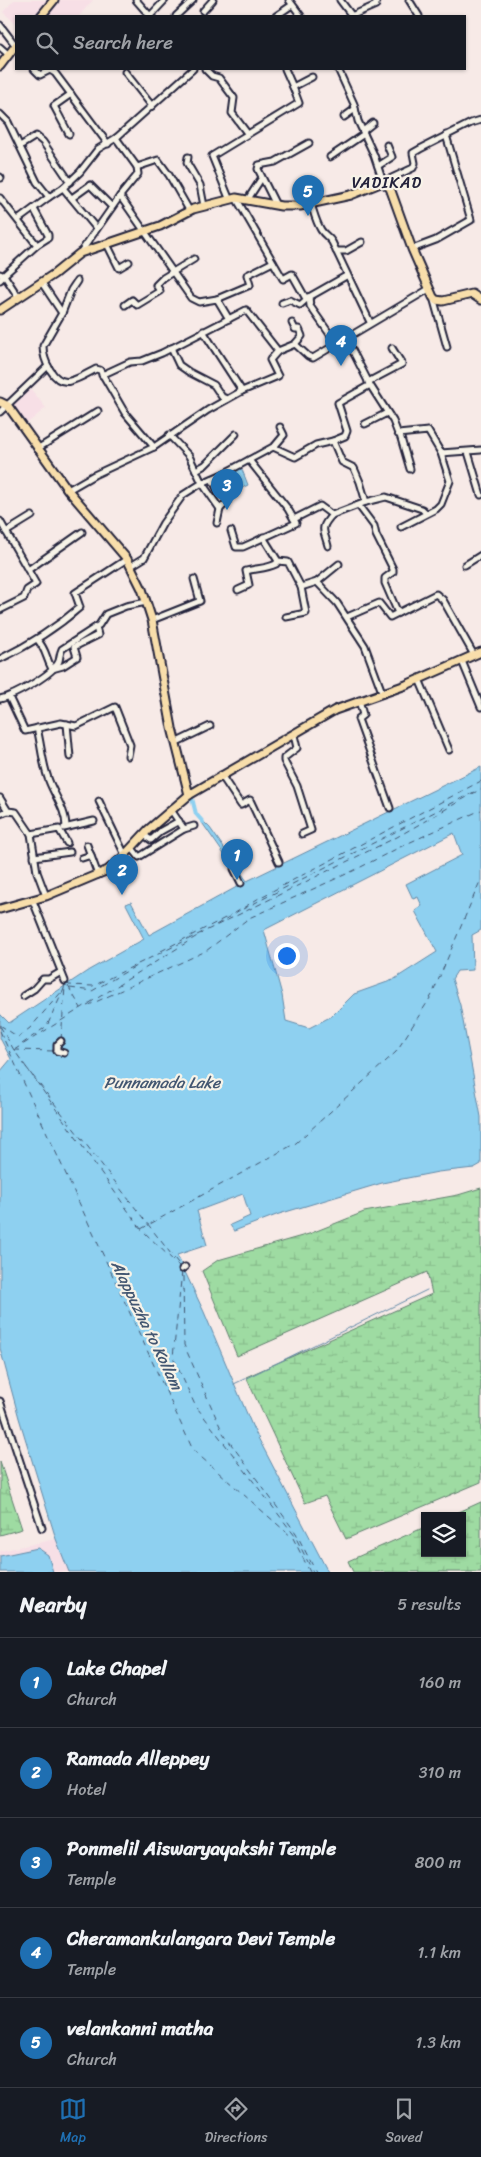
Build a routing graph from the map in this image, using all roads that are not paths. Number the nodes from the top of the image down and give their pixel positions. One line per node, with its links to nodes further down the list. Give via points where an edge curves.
1 (136, 0): 12 (street)
2 (165, 0): 13 (street)
3 (193, 0): 14 (street)
4 (213, 0): 10 (street)
5 (340, 0): 17 (street)
6 (376, 0): 18 (street, via 376,5)
7 (409, 0): 19 (street)
8 (51, 1): 11 (main road)
9 (291, 3): 15 (street); 16 (street)
10 (203, 11)
11 (42, 15)
12 (149, 15)
13 (151, 15)
14 (177, 15)
15 (277, 15)
16 (300, 15)
17 (351, 15)
18 (354, 15)
19 (418, 15)
20 (0, 25): 21 (street)
21 (15, 44)
22 (15, 46): 24 (main road)
23 (0, 47): 24 (street)
24 (9, 55): 25 (main road)
25 (0, 66)
26 (35, 70): 27 (street, via 40,75)
27 (50, 70)
28 (54, 70): 36 (street)
29 (192, 70): 37 (street)
30 (206, 70): 43 (street, via 219,78 234,98 232,113)
31 (285, 70): 35 (street)
32 (338, 70): 38 (street)
33 (125, 72): 37 (street)
34 (312, 78): 35 (street)
35 (293, 87): 43 (street, via 299,103)
36 (71, 94): 45 (street, via 54,106); 49 (street)
37 (152, 106): 47 (street)
38 (355, 109): 40 (street); 44 (street)
39 (0, 114): 51 (street, via 8,122)
40 (344, 117)
41 (481, 120): 46 (street)
42 (373, 123): 44 (street)
43 (247, 133): 64 (street, via 212,156)
44 (364, 133): 53 (street); 54 (street)
45 (69, 134)
46 (446, 135): 58 (street, via 413,153 415,162 412,168); 78 (street, via 471,220 436,240)
47 (116, 138): 49 (street); 55 (street)
48 (309, 143): 56 (street, via 275,162 259,165)
49 (108, 144): 57 (street, via 98,150)
50 (387, 145): 54 (street, via 392,157)
51 (20, 146): 57 (street, via 36,136 44,142); 61 (street, via 37,182)
52 (188, 157): 69 (street, via 187,163 200,185)
53 (330, 157)
54 (378, 166): 58 (street)
55 (137, 167): 60 (street, via 138,174); 71 (street, via 158,160)
56 (262, 179): 65 (street); 67 (street)
57 (70, 182): 59 (street)
58 (383, 182): 66 (main road, via 351,196); 78 (main road, via 390,188)
59 (64, 188): 61 (street); 63 (street)
60 (120, 196): 68 (street); 74 (street)
61 (49, 197): 70 (street)
62 (0, 198): 72 (street)
63 (72, 198): 68 (street, via 90,185); 73 (street)
64 (233, 198): 65 (main road); 69 (main road); 83 (street)
65 (248, 199): 67 (main road)
66 (311, 204): 67 (main road); 79 (street, via 316,221)
67 (276, 205)
68 (112, 206): 73 (street)
69 (204, 206): 71 (main road)
70 (34, 209): 72 (street); 77 (street, via 48,235)
71 (189, 210): 74 (main road)
72 (18, 220): 77 (street)
73 (96, 228): 80 (street)
74 (144, 232): 76 (main road); 84 (street)
75 (362, 242): 79 (street, via 346,251)
76 (108, 244): 80 (main road); 82 (street, via 119,268)
77 (37, 245): 85 (street)
78 (412, 249): 89 (main road)
79 (336, 251): 86 (street)
80 (80, 253): 88 (main road)
81 (194, 260): 84 (street)
82 (129, 262)
83 (273, 262): 91 (street, via 282,279 292,274 305,297); 94 (street, via 247,275 250,285)
84 (172, 272): 94 (street, via 195,301); 97 (street, via 156,285 160,291 137,305 132,300)
85 (1, 276): 93 (street)
86 (346, 276): 91 (street); 101 (street)
87 (77, 281): 99 (street, via 70,290)
88 (42, 283): 93 (main road); 99 (street)
89 (429, 288): 92 (main road); 101 (street)
90 (478, 293): 92 (main road, via 443,301); 95 (main road)
91 (309, 297): 96 (street, via 300,305 290,300); 105 (street, via 310,306)
92 (433, 297): 107 (street)
93 (19, 298): 98 (main road)
94 (217, 298): 100 (street)
95 (481, 300)
96 (282, 303)
97 (125, 305)
98 (0, 310)
99 (62, 313): 111 (street, via 43,346)
100 (229, 319): 103 (street); 110 (street, via 247,310)
101 (370, 322): 104 (street)
102 (292, 323): 106 (street, via 302,336)
103 (203, 331): 108 (street); 114 (street)
104 (346, 338): 105 (street); 113 (street)
105 (336, 343): 106 (street, via 313,358)
106 (294, 344): 110 (street)
107 (446, 347)
108 (172, 348): 112 (street); 115 (street, via 179,365 214,385)
109 (392, 348): 113 (street, via 402,364)
110 (278, 351): 114 (street, via 270,360 278,376)
111 (48, 366): 112 (street, via 62,381 74,380 96,369); 117 (street)
112 (102, 375): 127 (street, via 125,413)
113 (369, 383): 120 (street); 126 (street, via 338,403 347,434)
114 (242, 391): 115 (street)
115 (227, 399): 124 (street)
116 (0, 402): 117 (main road)
117 (8, 406): 119 (street); 129 (main road)
118 (98, 411): 129 (street)
119 (0, 412)
120 (387, 413): 121 (street); 125 (street)
121 (365, 424)
122 (280, 427): 128 (street, via 284,435)
123 (236, 434): 134 (street)
124 (170, 435): 127 (street); 134 (street)
125 (400, 435): 132 (street, via 428,431); 135 (street)
126 (333, 441): 128 (street, via 316,445 296,458); 142 (street, via 342,462 354,468)
127 (154, 447): 138 (street)
128 (274, 447): 133 (street)
129 (37, 449): 138 (main road)
130 (481, 450): 131 (street)
131 (468, 452): 132 (street); 140 (street)
132 (441, 453): 145 (street, via 450,481 441,504)
133 (249, 460): 136 (street); 148 (street)
134 (196, 470): 137 (street)
135 (410, 470)
136 (212, 479): 137 (street); 139 (street)
137 (202, 483): 144 (street); 159 (street, via 177,502 144,558)
138 (68, 490): 159 (main road)
139 (219, 492)
140 (481, 495)
141 (227, 502): 144 (street)
142 (366, 502): 143 (street); 145 (street, via 386,497)
143 (359, 506): 146 (street); 169 (street, via 374,526 393,569 385,583)
144 (220, 510): 150 (street)
145 (426, 513): 151 (street)
146 (332, 515): 148 (street, via 320,506); 156 (street, via 323,529)
147 (32, 516): 153 (street)
148 (294, 519): 155 (street, via 296,522)
149 (0, 521): 153 (street)
150 (216, 523)
151 (401, 527)
152 (231, 531): 155 (street, via 236,547 243,548)
153 (6, 532): 162 (street)
154 (82, 532): 162 (street)
155 (263, 537): 158 (street)
156 (328, 546)
157 (481, 555): 161 (street)
158 (278, 561): 165 (street, via 288,562); 166 (street, via 266,569 246,571 249,585)
159 (129, 562): 167 (main road); 174 (street, via 75,593 80,607)
160 (338, 564): 164 (street)
161 (465, 565)
162 (28, 570): 168 (street, via 36,584 26,590 24,598)
163 (194, 579): 172 (street, via 200,601)
164 (316, 582): 165 (street); 171 (street)
165 (301, 587): 170 (street, via 306,613)
166 (238, 590)
167 (147, 602): 172 (main road); 173 (street, via 106,614)
168 (0, 610)
169 (398, 613): 171 (street, via 388,617 379,604); 175 (street, via 436,594 440,596)
170 (286, 617)
171 (348, 617): 180 (street, via 365,646)
172 (152, 620): 189 (main road)
173 (96, 627): 178 (street, via 62,649 59,662); 178 (street, via 98,636 74,647 77,657)
174 (37, 638): 176 (street); 178 (street, via 46,650)
175 (478, 654): 177 (main road)
176 (0, 659)
177 (462, 661): 179 (main road); 184 (street)
178 (52, 669): 181 (street)
179 (420, 679): 180 (main road); 190 (street)
180 (382, 692): 183 (main road)
181 (9, 697): 182 (street); 187 (street, via 25,731)
182 (0, 699)
183 (359, 700): 188 (main road, via 335,710); 197 (street, via 363,715 358,719)
184 (481, 707)
185 (67, 724): 187 (street); 191 (street, via 76,726 115,707 130,745); 192 (street)
186 (210, 726): 189 (street)
187 (36, 728): 204 (street, via 47,776 58,798)
188 (294, 735): 193 (main road); 208 (street, via 297,748 284,761 297,786 311,830)
189 (177, 742): 194 (main road)
190 (449, 750)
191 (128, 756)
192 (70, 757)
193 (221, 775): 194 (main road); 218 (street, via 241,805 250,800)
194 (190, 794): 198 (main road)
195 (0, 798): 199 (street)
196 (99, 801): 215 (street)
197 (390, 808)
198 (171, 810): 202 (street); 209 (main road)
199 (8, 811): 200 (street); 207 (street, via 16,812)
200 (0, 814)
201 (94, 821): 204 (street)
202 (179, 821): 206 (street); 209 (street, via 151,840)
203 (194, 826): 206 (street)
204 (66, 827): 205 (street)
205 (59, 829): 207 (street); 210 (street)
206 (184, 829): 212 (street, via 139,858)
207 (31, 834): 216 (street)
208 (302, 834)
209 (144, 835): 212 (main road)
210 (67, 843)
211 (87, 845): 214 (street)
212 (132, 848): 215 (main road)
213 (70, 852): 216 (street)
214 (91, 855): 217 (street); 220 (street)
215 (125, 856): 220 (main road)
216 (34, 857): 222 (street)
217 (82, 858)
218 (279, 862)
219 (234, 869): 221 (street)
220 (98, 875): 222 (main road)
221 (241, 883)
222 (46, 896): 223 (main road)
223 (33, 900): 224 (main road); 225 (street)
224 (0, 909)
225 (62, 972): 226 (street); 227 (street, via 43,979)
226 (65, 981)
227 (23, 996)
228 (61, 1041): 229 (street, via 57,1051)
229 (64, 1053)
230 (0, 1401): 231 (street)
231 (42, 1528)

